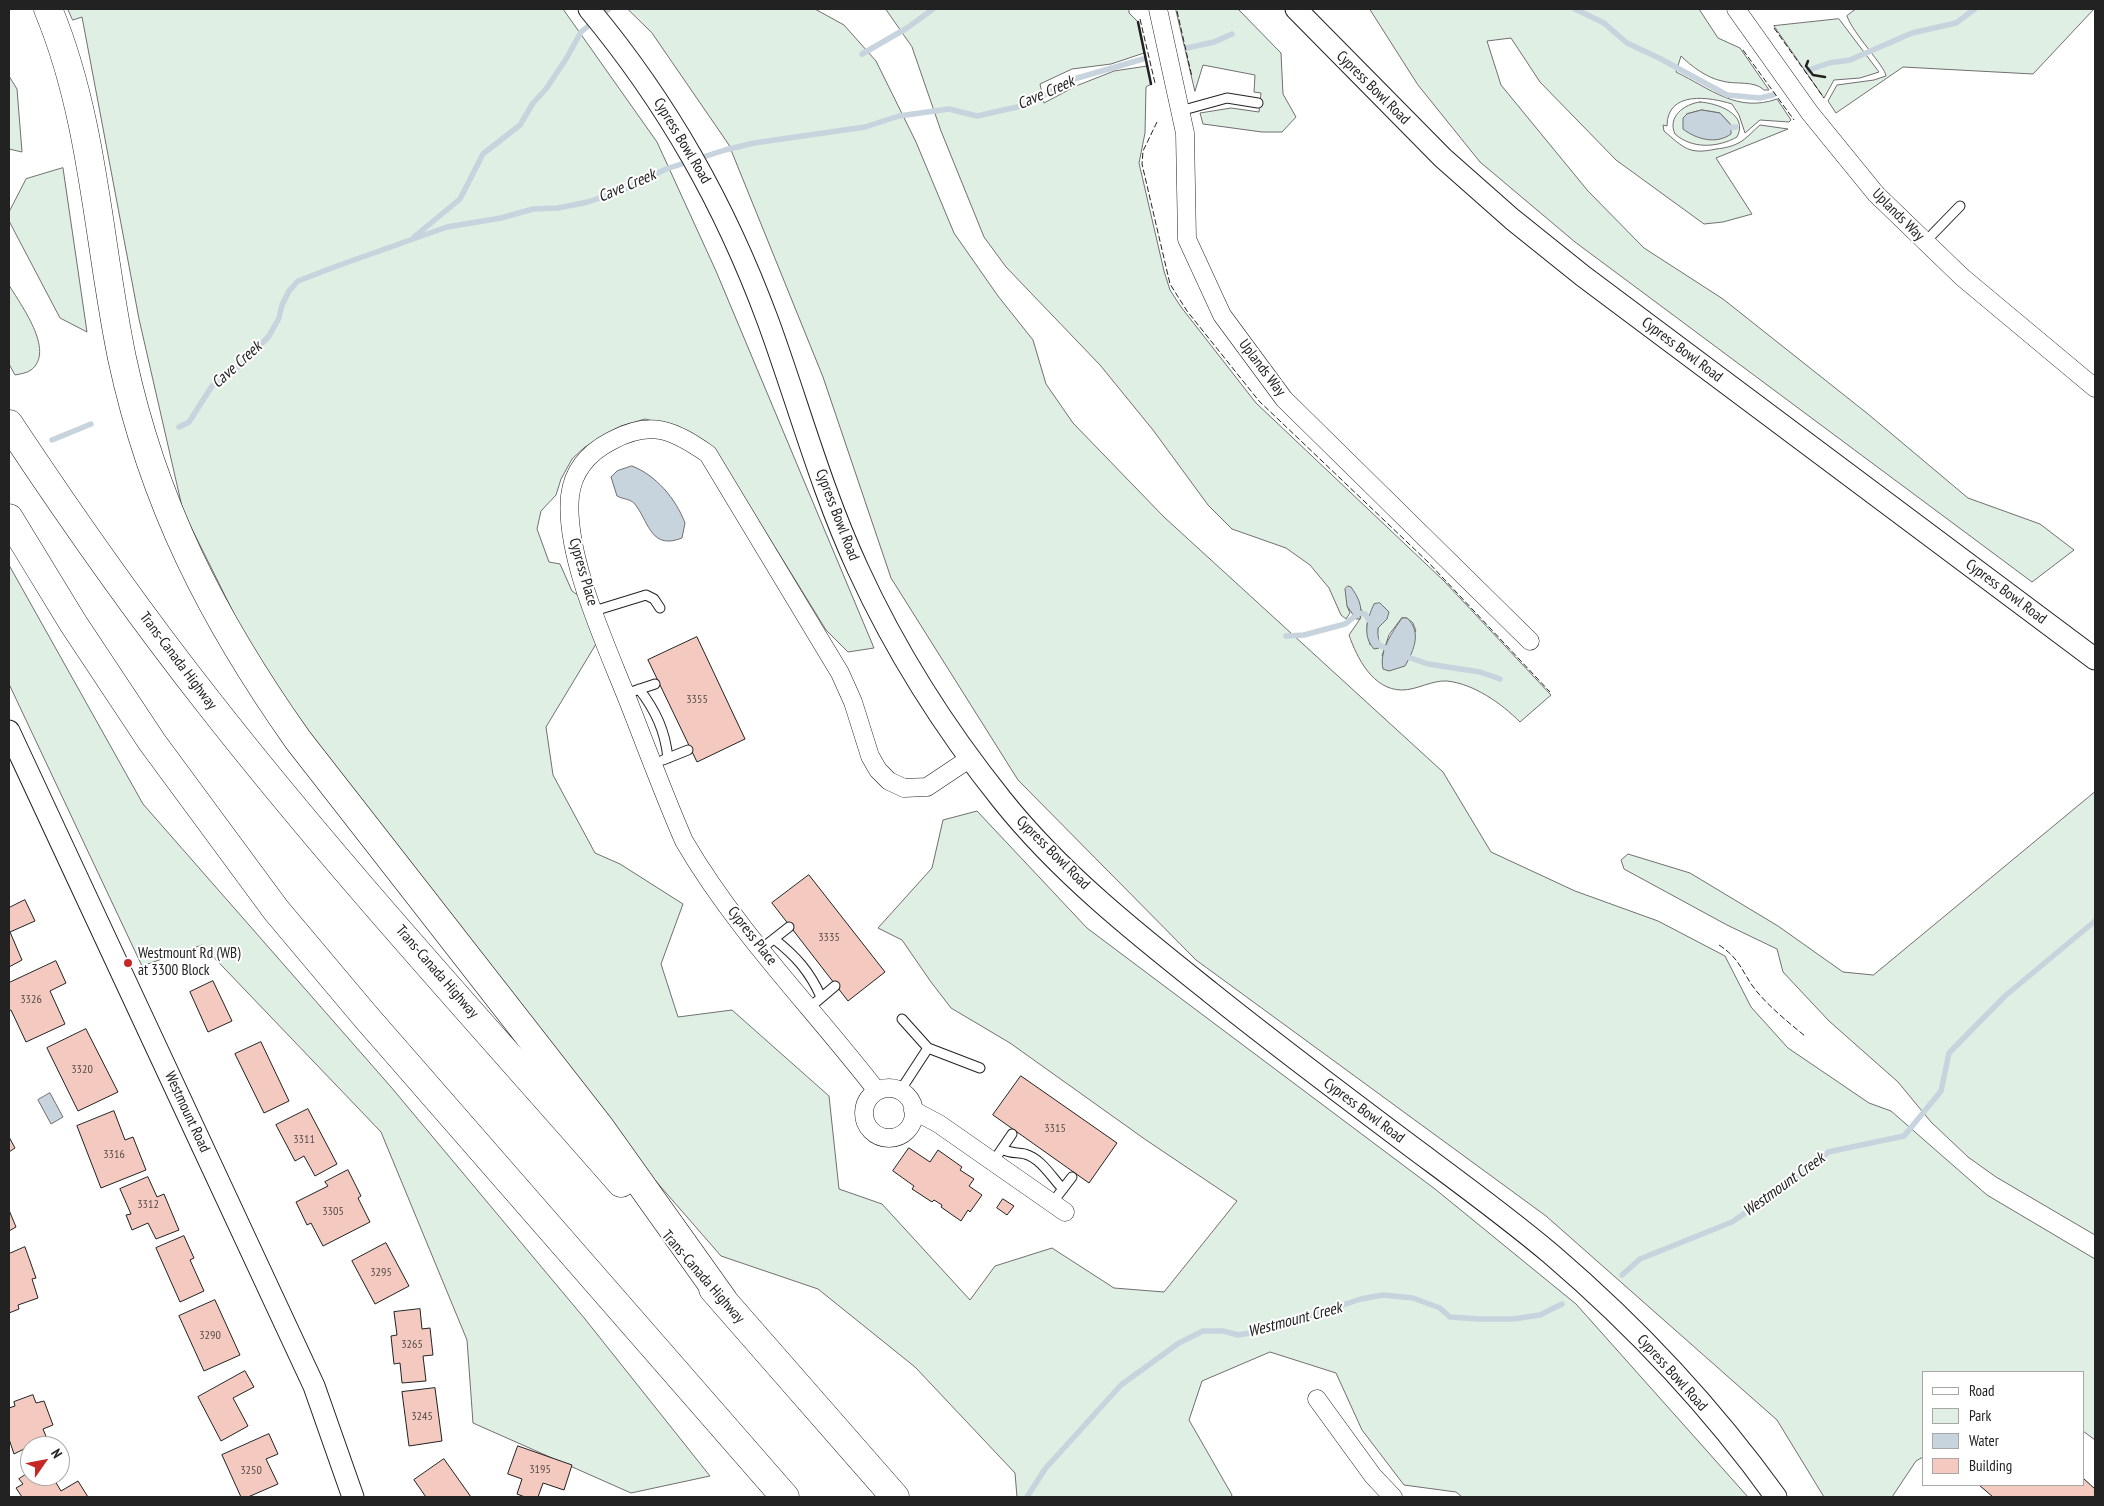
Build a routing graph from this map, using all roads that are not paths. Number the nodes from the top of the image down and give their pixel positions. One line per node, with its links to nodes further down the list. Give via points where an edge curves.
1 (48, 9): 39 (highway, via 80,114 131,398 158,485 212,607 252,675 298,740 600,1128)
2 (589, 9): 23 (street, Cypress Bowl Road, via 666,110 719,205 766,318 830,502 858,568 886,626 933,707)
3 (1158, 9): 9 (street, Uplands Way)
4 (1296, 9): 7 (street, Cypress Bowl Road)
5 (1306, 9): 7 (street)
6 (1736, 9): 11 (street, Uplands Way, via 1810,113 1876,194)
7 (1315, 29): 18 (street, Cypress Bowl Road, via 1443,158 1561,259)
8 (1258, 103): 9 (lane, via 1226,98)
9 (1180, 111): 17 (street, Uplands Way, via 1184,133 1187,239 1222,315 1284,399)
10 (1960, 206): 11 (lane)
11 (1925, 242): 12 (street, Uplands Way)
12 (2095, 388)
13 (9, 424): 39 (highway, Trans-Canada Highway, via 128,596 261,767)
14 (9, 518): 42 (highway, via 146,734 276,910)
15 (660, 608): 16 (lane, via 654,599 646,595)
16 (594, 611): 20 (street, Cypress Place); 23 (street, Cypress Place, via 571,533 570,495 576,475 594,451 622,435 644,428 667,431 708,454 714,462 840,673 870,756 884,777 904,788 920,789 932,785)
17 (1530, 641)
18 (2095, 659)
19 (655, 684): 20 (lane)
20 (632, 692): 24 (street, Cypress Place)
21 (9, 731): 41 (street, Westmount Road, via 302,1359)
22 (688, 750): 24 (lane)
23 (970, 759): 45 (street, Cypress Bowl Road, via 1046,850 1138,934 1302,1065 1511,1221 1587,1285 1655,1352 1750,1461)
24 (661, 761): 26 (street, Cypress Place, via 684,840 699,867)
25 (789, 927): 26 (lane)
26 (768, 944): 28 (street, Cypress Place)
27 (835, 986): 28 (lane)
28 (815, 1003): 32 (street, Cypress Place)
29 (902, 1019): 30 (lane)
30 (928, 1048): 31 (lane); 33 (lane)
31 (980, 1068)
32 (877, 1091): 33 (street, via 888,1088); 34 (street, via 868,1098 864,1112 868,1126 879,1136 894,1137 906,1130 911,1124)
33 (900, 1091): 34 (street, via 908,1096)
34 (913, 1110): 36 (street)
35 (1012, 1134): 36 (lane)
36 (998, 1155): 38 (street); 38 (lane, via 1026,1154 1049,1171)
37 (1072, 1177): 38 (lane)
38 (1060, 1202)
39 (724, 1301): 43 (highway, Trans-Canada Highway)
40 (1317, 1399): 44 (street, via 1373,1476)
41 (353, 1497)
42 (785, 1497)
43 (895, 1497)
44 (1393, 1497)
45 (1776, 1497)

